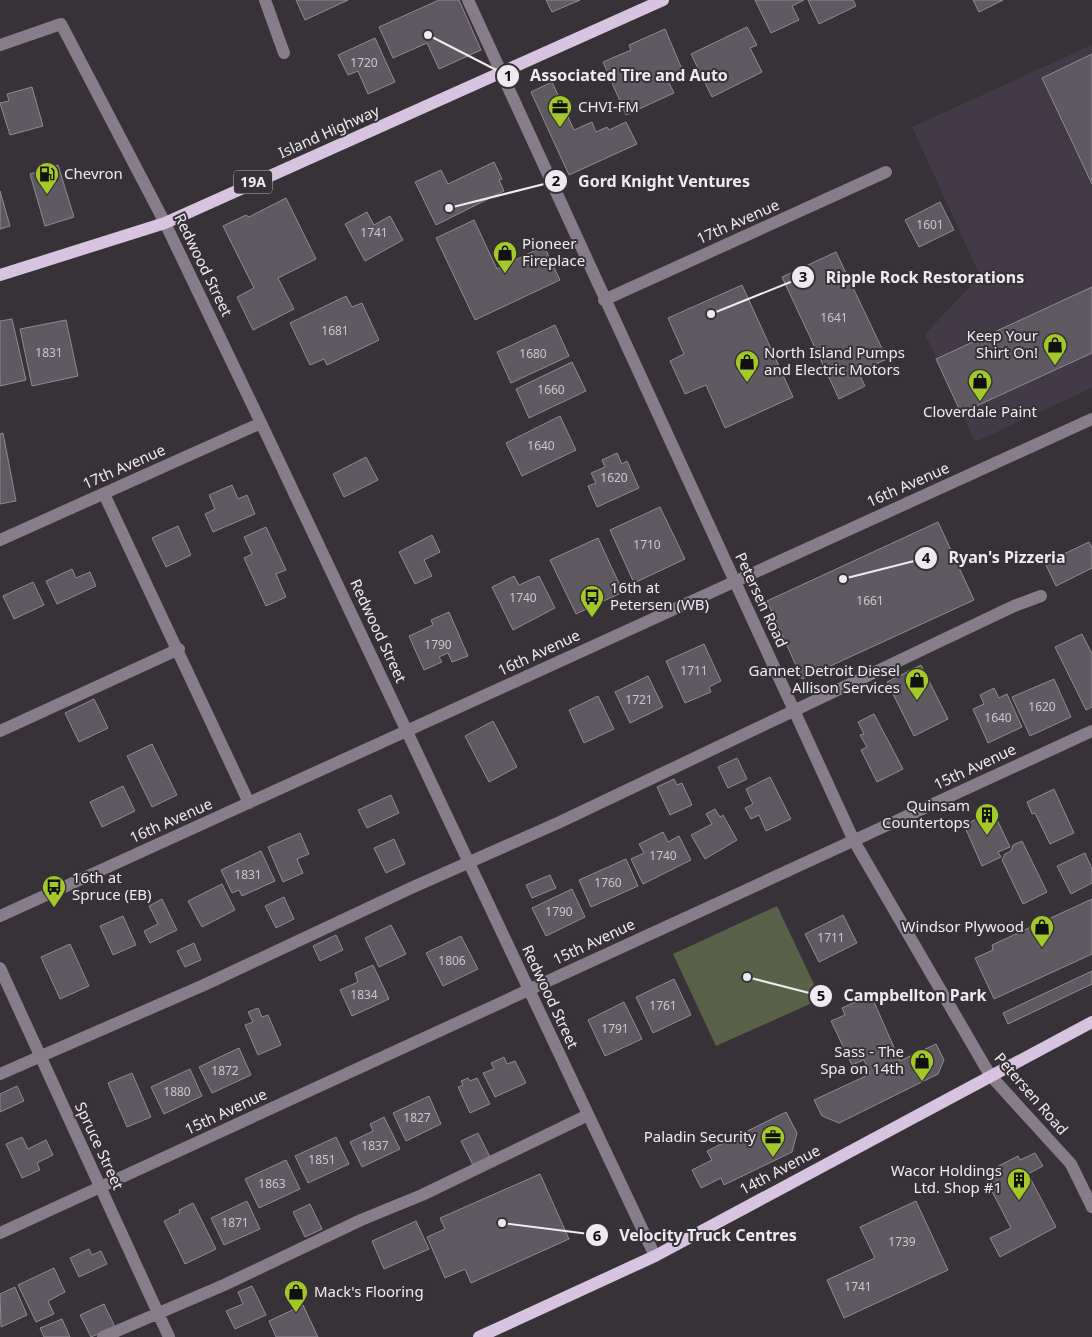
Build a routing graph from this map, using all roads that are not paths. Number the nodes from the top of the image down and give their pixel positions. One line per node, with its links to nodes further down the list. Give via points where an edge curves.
1 (265, 0): 5 (street)
2 (468, 0): 6 (street, Petersen Road)
3 (663, 0): 6 (main road, Island Highway / 19A)
4 (0, 45): 8 (street, Redwood Street, via 61,24)
5 (284, 53)
6 (501, 74): 8 (main road, Island Highway / 19A); 10 (street, Petersen Road)
7 (886, 172): 10 (street, 17th Avenue)
8 (165, 223): 9 (main road, Island Highway / 19A); 12 (street, Redwood Street)
9 (0, 275)
10 (604, 300): 15 (street, Petersen Road)
11 (1092, 419): 15 (street, 16th Avenue)
12 (261, 422): 13 (street, 17th Avenue); 21 (street, Redwood Street)
13 (104, 494): 14 (street, 17th Avenue); 17 (street)
14 (0, 540)
15 (734, 582): 18 (street, Petersen Road); 21 (street, 16th Avenue)
16 (1041, 596): 18 (street)
17 (179, 649): 19 (street); 22 (street)
18 (794, 711): 23 (street, Petersen Road); 24 (street)
19 (0, 731)
20 (1092, 731): 23 (street, 15th Avenue)
21 (407, 732): 22 (street, 16th Avenue); 24 (street, Redwood Street)
22 (250, 803): 25 (street, 16th Avenue)
23 (854, 840): 27 (street, 15th Avenue); 31 (street, Petersen Road)
24 (468, 862): 27 (street, Redwood Street); 29 (street, via 212,982)
25 (0, 916)
26 (0, 968): 29 (street, Spruce Street)
27 (529, 990): 32 (street, Redwood Street); 33 (street, 15th Avenue)
28 (1092, 1022): 31 (main road, 14th Avenue)
29 (40, 1056): 30 (street); 33 (street, Spruce Street)
30 (0, 1074)
31 (990, 1076): 34 (street, Petersen Road, via 1071,1164); 36 (main road, 14th Avenue)
32 (588, 1115): 36 (street, Redwood Street); 37 (street, via 224,1286)
33 (100, 1187): 35 (street, 15th Avenue); 37 (street, Spruce Street)
34 (1092, 1207)
35 (0, 1232)
36 (655, 1256): 40 (main road, 14th Avenue)
37 (158, 1312): 38 (street); 39 (street, Spruce Street)
38 (103, 1337)
39 (169, 1337)
40 (479, 1337)

